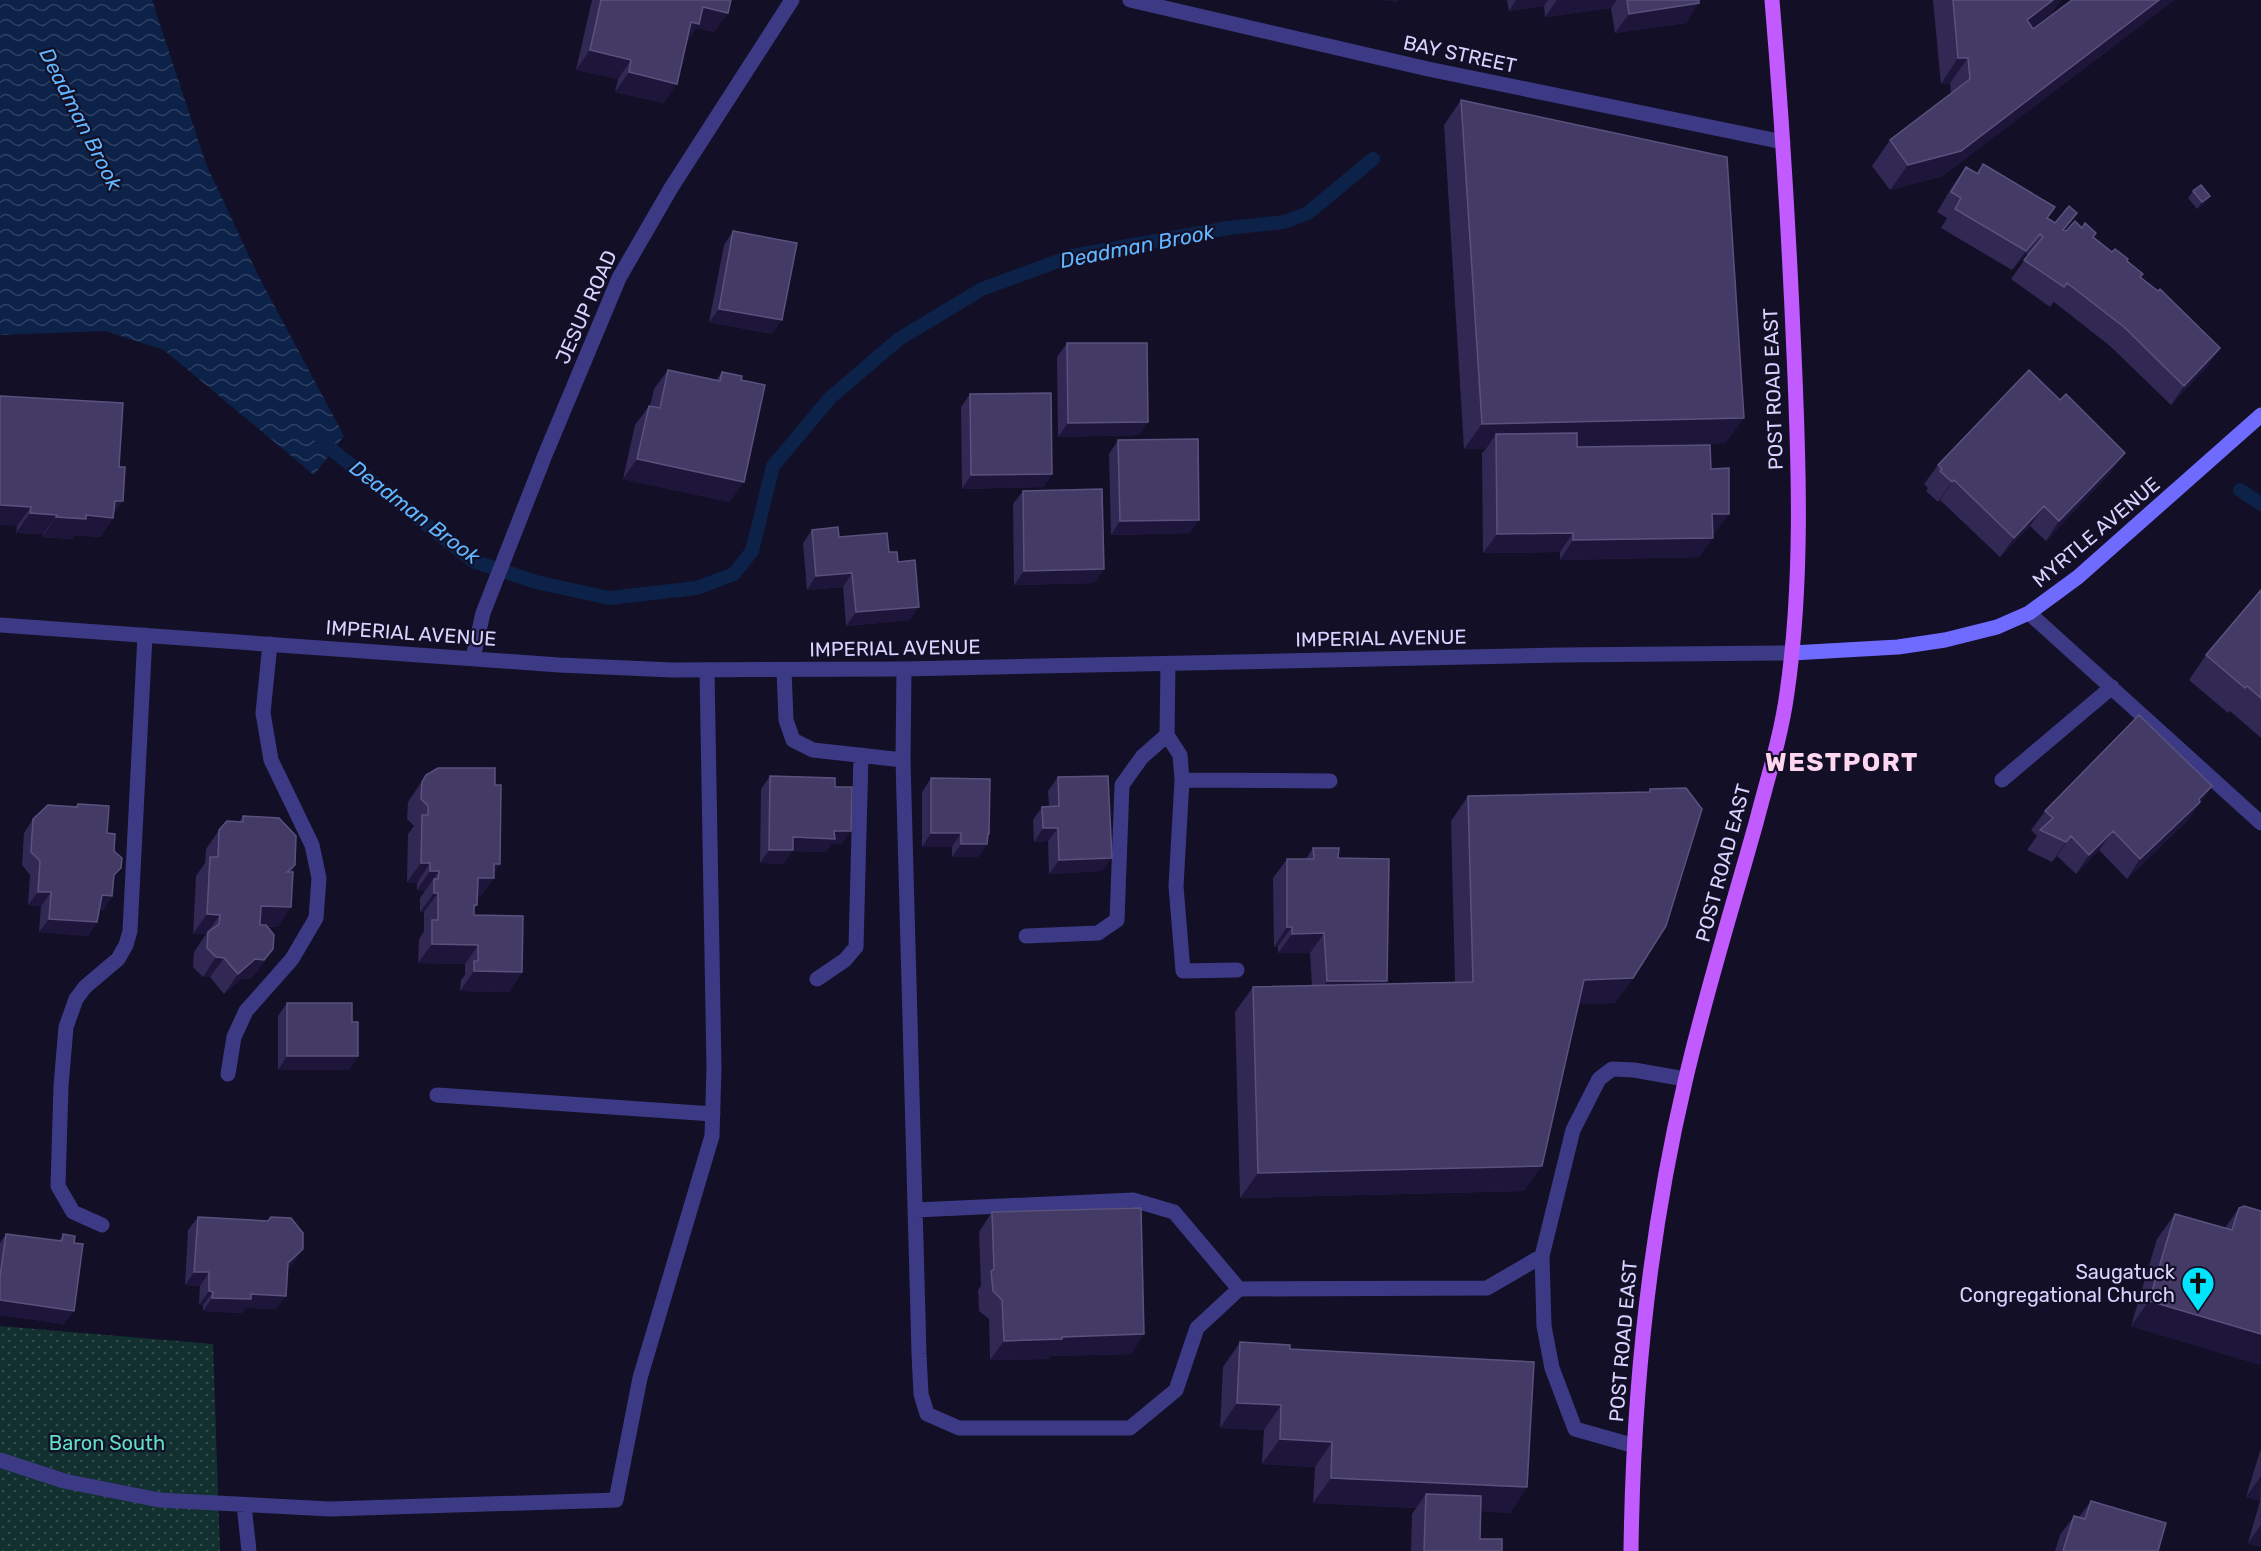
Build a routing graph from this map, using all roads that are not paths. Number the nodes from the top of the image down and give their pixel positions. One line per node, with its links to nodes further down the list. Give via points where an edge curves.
1 (792, 0): 12 (street, JESUP ROAD, via 671,188 619,278 483,614)
2 (1130, 0): 4 (street, BAY STREET)
3 (1772, 0): 5 (main road, POST ROAD EAST)
4 (1147, 2): 5 (street, BAY STREET, via 1428,69)
5 (1783, 142): 11 (main road, POST ROAD EAST, via 1796,414 1797,564)
6 (2261, 415): 7 (main road, MYRTLE AVENUE, via 2078,577)
7 (2029, 612): 11 (main road, MYRTLE AVENUE, via 1997,627 1945,640); 17 (street)
8 (0, 625): 9 (street, IMPERIAL AVENUE)
9 (145, 635): 10 (street, IMPERIAL AVENUE); 33 (street, via 130,931 118,959 76,999 66,1027 61,1086 58,1186 73,1212)
10 (270, 644): 12 (street, IMPERIAL AVENUE); 28 (street, via 263,713 270,760 312,845 319,878 316,918 292,959 246,1011 234,1036)
11 (1792, 653): 13 (street, IMPERIAL AVENUE); 29 (main road, POST ROAD EAST, via 1778,742)
12 (473, 658): 15 (street, IMPERIAL AVENUE, via 570,666)
13 (1168, 664): 14 (street, IMPERIAL AVENUE); 18 (street)
14 (904, 669): 16 (street, IMPERIAL AVENUE); 20 (street)
15 (707, 670): 16 (street, IMPERIAL AVENUE); 31 (street)
16 (784, 670): 19 (street, via 786,720 793,740 813,750)
17 (2112, 687): 22 (street); 24 (street)
18 (1167, 735): 21 (street, via 1180,755); 25 (street, via 1142,757 1122,785 1117,920 1098,933)
19 (861, 755): 20 (street); 27 (street, via 855,947 845,960)
20 (903, 760): 32 (street)
21 (1182, 780): 23 (street); 26 (street, via 1176,885 1183,971)
22 (2002, 780)
23 (1330, 781)
24 (2261, 823)
25 (1026, 936)
26 (1237, 970)
27 (817, 979)
28 (228, 1074)
29 (1685, 1079): 34 (street, via 1612,1069 1599,1079 1573,1130); 36 (main road, POST ROAD EAST, via 1653,1246)
30 (437, 1095): 31 (street)
31 (713, 1114): 38 (street, via 707,1157 640,1378 616,1500 330,1509)
32 (915, 1210): 35 (street, via 1133,1200 1174,1212); 35 (street, via 921,1394 927,1414 959,1428 1130,1428 1176,1390 1197,1328)
33 (102, 1225)
34 (1542, 1257): 35 (street, via 1487,1288); 36 (street, via 1546,1336 1552,1368 1575,1429)
35 (1239, 1289)
36 (1635, 1446): 40 (main road, POST ROAD EAST)
37 (0, 1460): 38 (street, via 64,1481 159,1500)
38 (244, 1505): 39 (street)
39 (249, 1551)
40 (1631, 1551)

